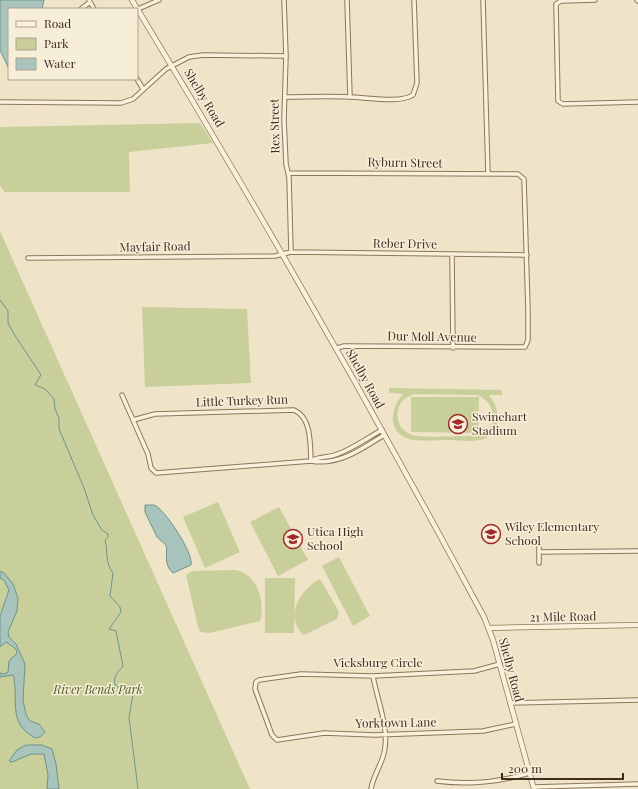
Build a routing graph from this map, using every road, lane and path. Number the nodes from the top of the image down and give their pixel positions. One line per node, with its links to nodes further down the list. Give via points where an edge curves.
1 (159, 0): 9 (street)
2 (284, 0): 10 (street, Rex Street)
3 (347, 0): 15 (street)
4 (414, 0): 15 (street, via 417,82 413,95 397,99)
5 (483, 0): 19 (street)
6 (595, 0): 17 (street, via 557,3 559,102)
7 (90, 1): 8 (street)
8 (82, 8)
9 (138, 9): 11 (street, Shelby Road)
10 (286, 56): 11 (street, via 198,56 183,59); 14 (street, Rex Street)
11 (172, 65): 13 (street); 21 (street, Shelby Road)
12 (138, 80): 13 (street)
13 (143, 88): 16 (street, via 130,101 121,103)
14 (285, 97): 15 (street); 18 (street, Rex Street)
15 (350, 97)
16 (0, 102)
17 (638, 102)
18 (288, 173): 19 (street, Ryburn Street); 20 (street, Rex Street)
19 (488, 174): 23 (street, Ryburn Street, via 522,176 525,183)
20 (291, 252): 21 (street, Reber Drive); 22 (street, Reber Drive)
21 (283, 254): 24 (street, Mayfair Road); 25 (street, Shelby Road)
22 (452, 255): 23 (street, Reber Drive); 26 (street)
23 (527, 255): 26 (street, Dur Moll Avenue, via 526,346)
24 (28, 258)
25 (337, 348): 26 (street, Dur Moll Avenue); 29 (street, Shelby Road)
26 (453, 348)
27 (122, 395): 28 (street)
28 (133, 420): 33 (street, via 154,472); 33 (street, Little Turkey Run, via 161,413 294,410 302,414 306,421)
29 (382, 430): 30 (street, Shelby Road); 31 (street)
30 (384, 435): 32 (street); 39 (street, Shelby Road)
31 (346, 450): 32 (street); 33 (street)
32 (348, 456): 33 (street, via 334,462)
33 (311, 461)
34 (539, 546): 36 (street)
35 (638, 551): 36 (street)
36 (539, 552): 37 (street)
37 (539, 563)
38 (638, 625): 39 (street, 21 Mile Road)
39 (489, 628): 40 (street, Shelby Road)
40 (500, 664): 41 (street, Vicksburg Circle, via 474,671); 43 (street, Shelby Road)
41 (373, 676): 45 (street); 46 (street, Vicksburg Circle, via 301,674 266,678 256,682 257,698 272,735)
42 (638, 700): 43 (street)
43 (510, 703): 44 (street, Shelby Road)
44 (516, 724): 45 (street, Yorktown Lane, via 483,731); 47 (street, Shelby Road)
45 (384, 734): 46 (street, Yorktown Lane, via 324,733); 51 (street, via 384,754)
46 (277, 740)
47 (530, 773): 48 (street, via 492,781); 50 (street, Shelby Road)
48 (437, 781)
49 (638, 784): 50 (street)
50 (534, 788)
51 (371, 789)

